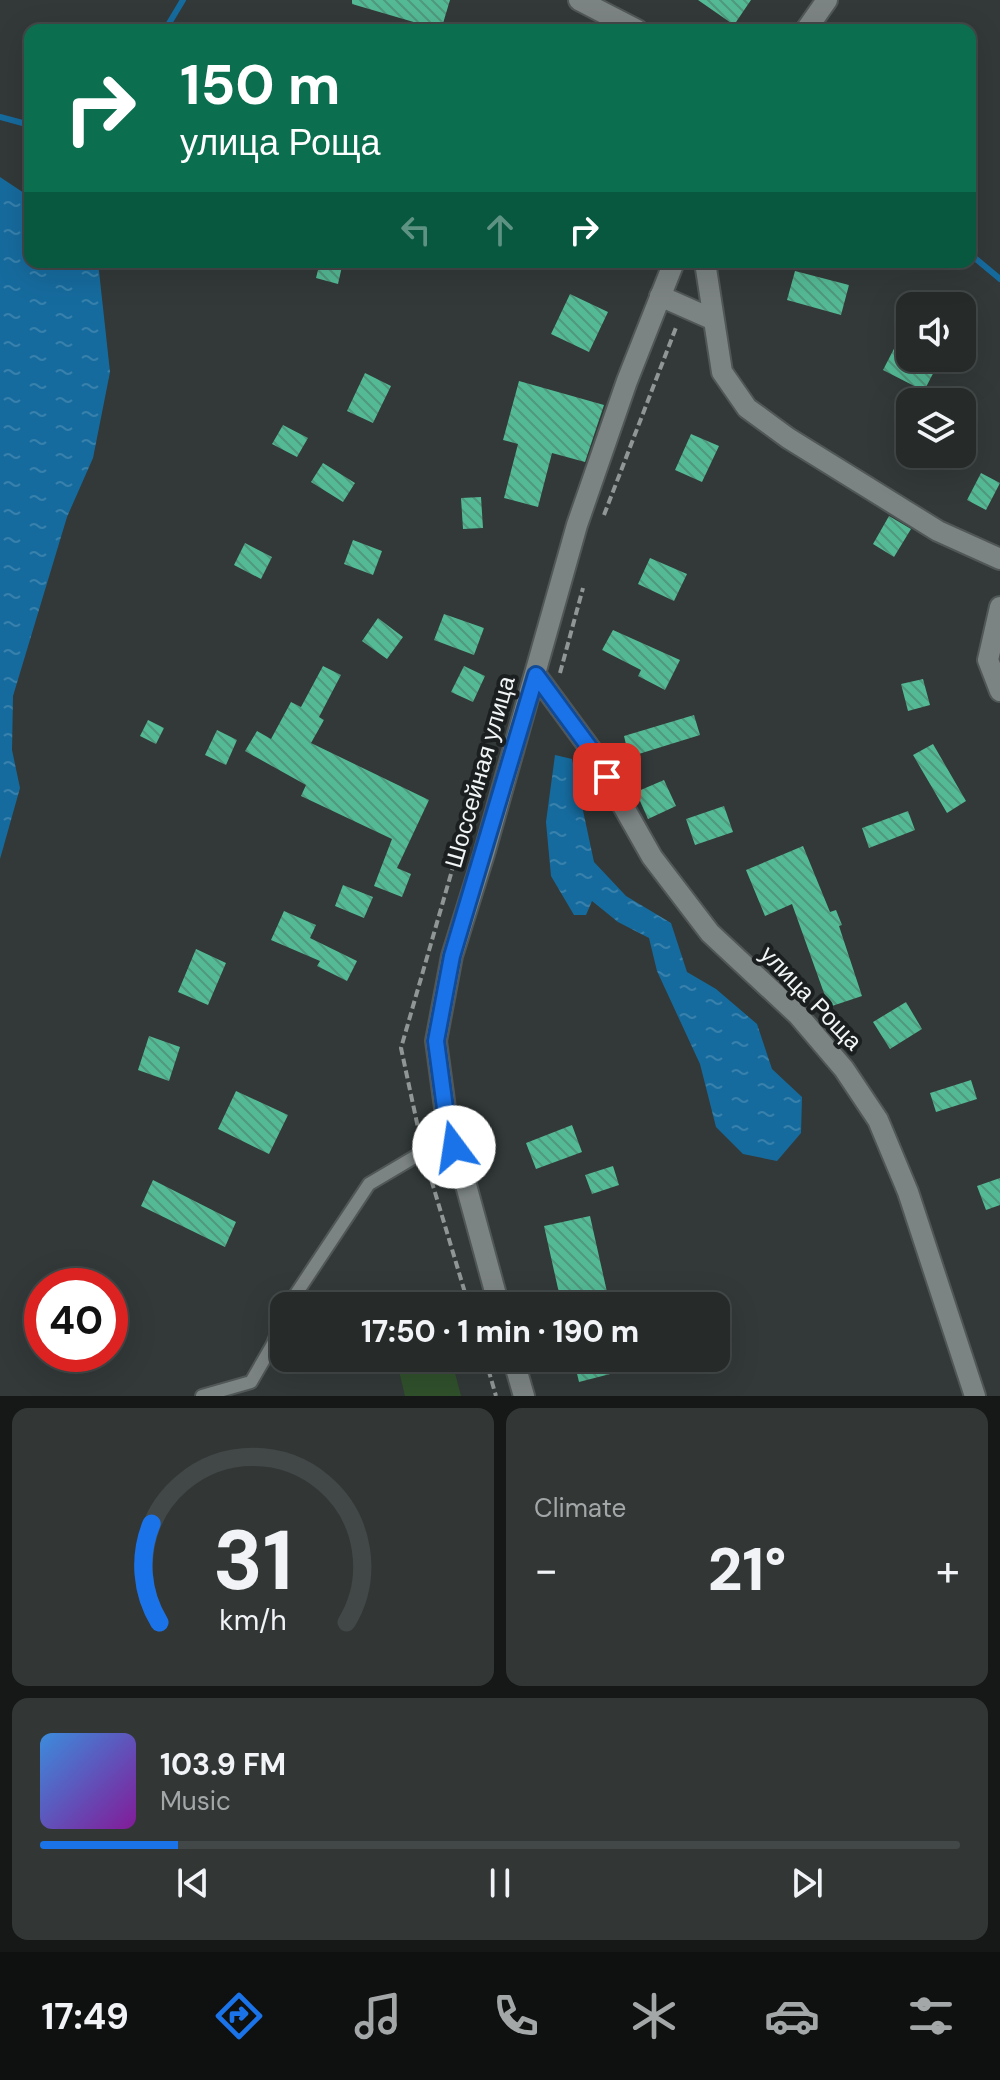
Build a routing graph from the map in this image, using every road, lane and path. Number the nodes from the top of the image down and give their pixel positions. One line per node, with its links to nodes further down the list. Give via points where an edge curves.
1 (579, 0): 3 (street)
2 (827, 0): 4 (street)
3 (625, 24)
4 (810, 24)
5 (672, 268): 7 (street, Шоссейная улица)
6 (706, 268): 9 (street)
7 (660, 296): 8 (street); 14 (street, Шоссейная улица, via 577,525)
8 (684, 307): 9 (street); 10 (path)
9 (712, 319): 11 (street, via 722,372 747,408 938,531)
10 (603, 518)
11 (1000, 559)
12 (585, 578): 16 (path)
13 (1000, 607): 15 (street, via 988,660)
14 (536, 675): 16 (street, улица Роща); 17 (street, Шоссейная улица, via 452,956 436,1041)
15 (1000, 691)
16 (553, 698): 26 (street, улица Роща, via 592,751 652,857 710,933 798,1015 878,1120 908,1192)
17 (454, 1147): 18 (lane, via 423,1152 369,1184); 19 (street, Шоссейная улица)
18 (297, 1292)
19 (495, 1292)
20 (270, 1349): 23 (lane, via 251,1382)
21 (489, 1372): 24 (path)
22 (517, 1372): 25 (street)
23 (202, 1396)
24 (496, 1396)
25 (524, 1396)
26 (975, 1396)

